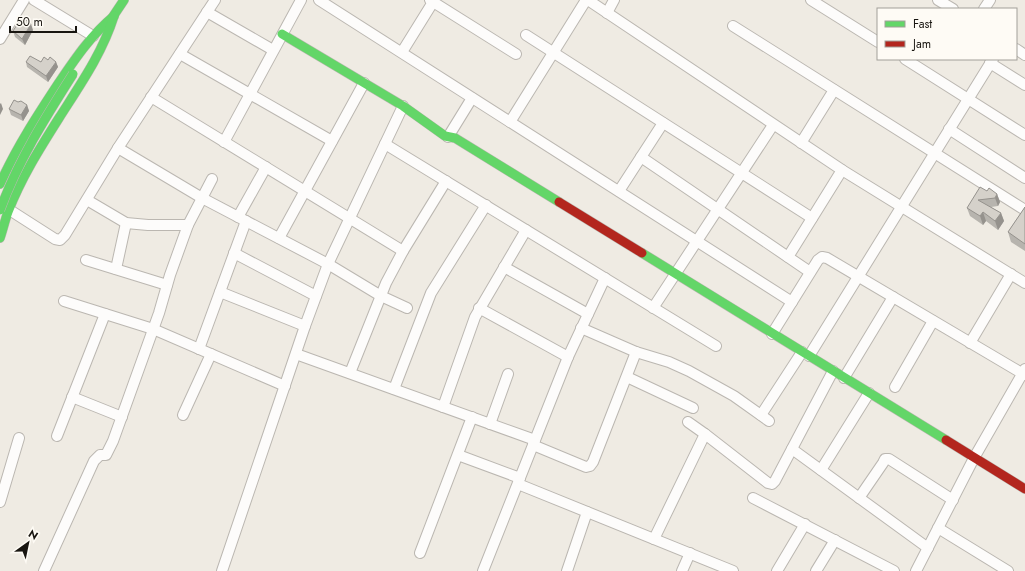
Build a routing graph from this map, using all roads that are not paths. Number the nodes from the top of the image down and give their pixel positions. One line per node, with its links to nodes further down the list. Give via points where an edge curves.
1 (24, 0): 20 (street)
2 (34, 0): 19 (street)
3 (124, 0): 15 (street)
4 (215, 0): 13 (street)
5 (301, 0): 17 (street)
6 (319, 0): 23 (street)
7 (587, 0): 14 (street); 24 (street)
8 (614, 0): 14 (street)
9 (811, 0): 21 (street)
10 (938, 0): 12 (street)
11 (432, 1): 23 (street); 26 (street)
12 (951, 8)
13 (207, 12): 22 (street); 25 (street)
14 (607, 13): 39 (street)
15 (114, 16): 19 (street); 64 (street, via 109,35 99,55); 64 (street, bridge, via 73,74 33,138 12,180)
16 (733, 26): 31 (street)
17 (282, 34): 22 (street); 29 (street)
18 (526, 35): 24 (street)
19 (93, 36): 56 (street, via 46,101 14,153)
20 (0, 39)
21 (877, 41)
22 (273, 50): 32 (street)
23 (402, 52): 34 (street)
24 (553, 52): 37 (street); 38 (street)
25 (180, 54): 32 (street); 33 (street)
26 (516, 54)
27 (907, 60): 35 (street)
28 (991, 61): 30 (street); 35 (street)
29 (364, 83): 36 (street); 43 (street)
30 (1025, 85)
31 (834, 90): 45 (street); 48 (street)
32 (250, 94): 43 (street); 44 (street)
33 (151, 97): 44 (street); 47 (street)
34 (472, 98): 37 (street); 42 (street)
35 (968, 99): 40 (street); 41 (street)
36 (403, 106): 42 (street); 46 (street)
37 (510, 122): 58 (street)
38 (663, 123): 49 (street); 52 (street)
39 (773, 125): 45 (street); 52 (street)
40 (949, 129): 48 (street); 53 (street)
41 (1025, 135)
42 (448, 137): 84 (street, via 455,138)
43 (332, 141): 57 (street)
44 (224, 142): 50 (street)
45 (801, 143): 51 (street)
46 (386, 144): 55 (street); 67 (street)
47 (118, 148): 59 (street); 60 (street)
48 (934, 153): 63 (street); 66 (street)
49 (641, 157): 58 (street); 65 (street)
50 (266, 168): 57 (street); 69 (street)
51 (842, 170): 63 (street); 68 (street)
52 (742, 173): 65 (street); 68 (street)
53 (1025, 178)
54 (212, 179): 59 (street)
55 (446, 181): 62 (street); 76 (street)
56 (0, 184)
57 (305, 191): 67 (street); 74 (street)
58 (619, 191): 75 (street)
59 (202, 198): 69 (street); 71 (street)
60 (87, 200): 64 (street, via 60,240); 70 (street)
61 (0, 203): 64 (street)
62 (486, 205): 72 (street); 122 (street, via 430,293)
63 (901, 207): 85 (street); 86 (street)
64 (4, 210): 73 (street)
65 (718, 210): 75 (street); 78 (street)
66 (1025, 210)
67 (350, 218): 76 (street); 80 (street)
68 (812, 218): 78 (street)
69 (242, 219): 74 (street); 77 (street)
70 (126, 223): 71 (street); 82 (street)
71 (188, 225): 89 (street)
72 (526, 230): 81 (street); 87 (street)
73 (0, 238)
74 (279, 238): 80 (street)
75 (697, 241): 84 (street); 95 (street)
76 (403, 251): 92 (street)
77 (234, 253): 90 (street); 91 (street)
78 (788, 257): 83 (street)
79 (86, 260): 82 (street)
80 (328, 264): 91 (street); 92 (street)
81 (504, 267): 97 (street); 100 (street)
82 (116, 269): 89 (street)
83 (810, 272): 86 (street, via 822,257); 95 (street)
84 (675, 274): 98 (street); 105 (street)
85 (1011, 274): 88 (street); 106 (street)
86 (858, 276): 93 (street); 112 (street)
87 (605, 278): 98 (street); 100 (street)
88 (1025, 283)
89 (167, 285): 104 (street)
90 (220, 292): 102 (street); 108 (street)
91 (316, 296): 102 (street)
92 (381, 296): 96 (street); 115 (street)
93 (893, 297): 101 (street); 119 (street)
94 (64, 301): 99 (street)
95 (792, 302): 105 (street)
96 (407, 308)
97 (479, 308): 113 (street); 125 (street)
98 (653, 308): 107 (street)
99 (105, 314): 104 (street); 124 (street)
100 (588, 314): 103 (street)
101 (933, 321): 106 (street); 121 (street)
102 (305, 326): 111 (street)
103 (581, 328): 109 (street); 113 (street)
104 (153, 330): 108 (street); 128 (street)
105 (772, 334): 112 (street)
106 (970, 343): 116 (street)
107 (716, 346)
108 (199, 349): 110 (street)
109 (636, 352): 112 (street, via 689,371 734,396 765,418); 118 (street)
110 (211, 354): 120 (street); 127 (street)
111 (296, 354): 115 (street); 120 (street)
112 (805, 354): 114 (street)
113 (568, 357): 135 (street)
114 (833, 371): 119 (street); 136 (street)
115 (350, 373): 122 (street)
116 (1024, 373): 138 (street)
117 (508, 374): 131 (street)
118 (627, 377): 126 (street); 135 (street, via 590,466 586,467)
119 (844, 378): 123 (street)
120 (285, 386): 155 (street)
121 (895, 387)
122 (394, 389): 125 (street)
123 (869, 393): 138 (street); 139 (street)
124 (72, 396): 128 (street); 133 (street)
125 (442, 407): 129 (street)
126 (693, 408)
127 (183, 415)
128 (122, 417): 154 (street, via 106,455 100,455 94,461)
129 (472, 417): 131 (street); 137 (street)
130 (688, 422): 132 (street)
131 (490, 424): 135 (street)
132 (705, 434): 136 (street, via 772,484); 149 (street)
133 (57, 436)
134 (18, 438): 145 (street)
135 (534, 442): 140 (street)
136 (792, 449): 139 (street)
137 (458, 455): 140 (street); 152 (street)
138 (974, 458): 141 (street); 144 (street)
139 (821, 470): 143 (street)
140 (519, 481): 146 (street); 156 (street)
141 (1025, 489)
142 (753, 498): 147 (street)
143 (859, 498): 144 (street, via 885,460 889,459); 151 (street)
144 (952, 500): 148 (street)
145 (0, 502)
146 (587, 512): 149 (street); 157 (street)
147 (805, 524): 150 (street); 160 (street)
148 (938, 528): 151 (street); 164 (street)
149 (654, 539): 153 (street)
150 (835, 540): 161 (street); 162 (street)
151 (928, 548): 163 (street)
152 (420, 553)
153 (690, 554): 158 (street); 159 (street)
154 (44, 571)
155 (222, 571)
156 (483, 571)
157 (567, 571)
158 (682, 571)
159 (733, 571)
160 (777, 571)
161 (816, 571)
162 (894, 571)
163 (916, 571)
164 (1008, 571)

